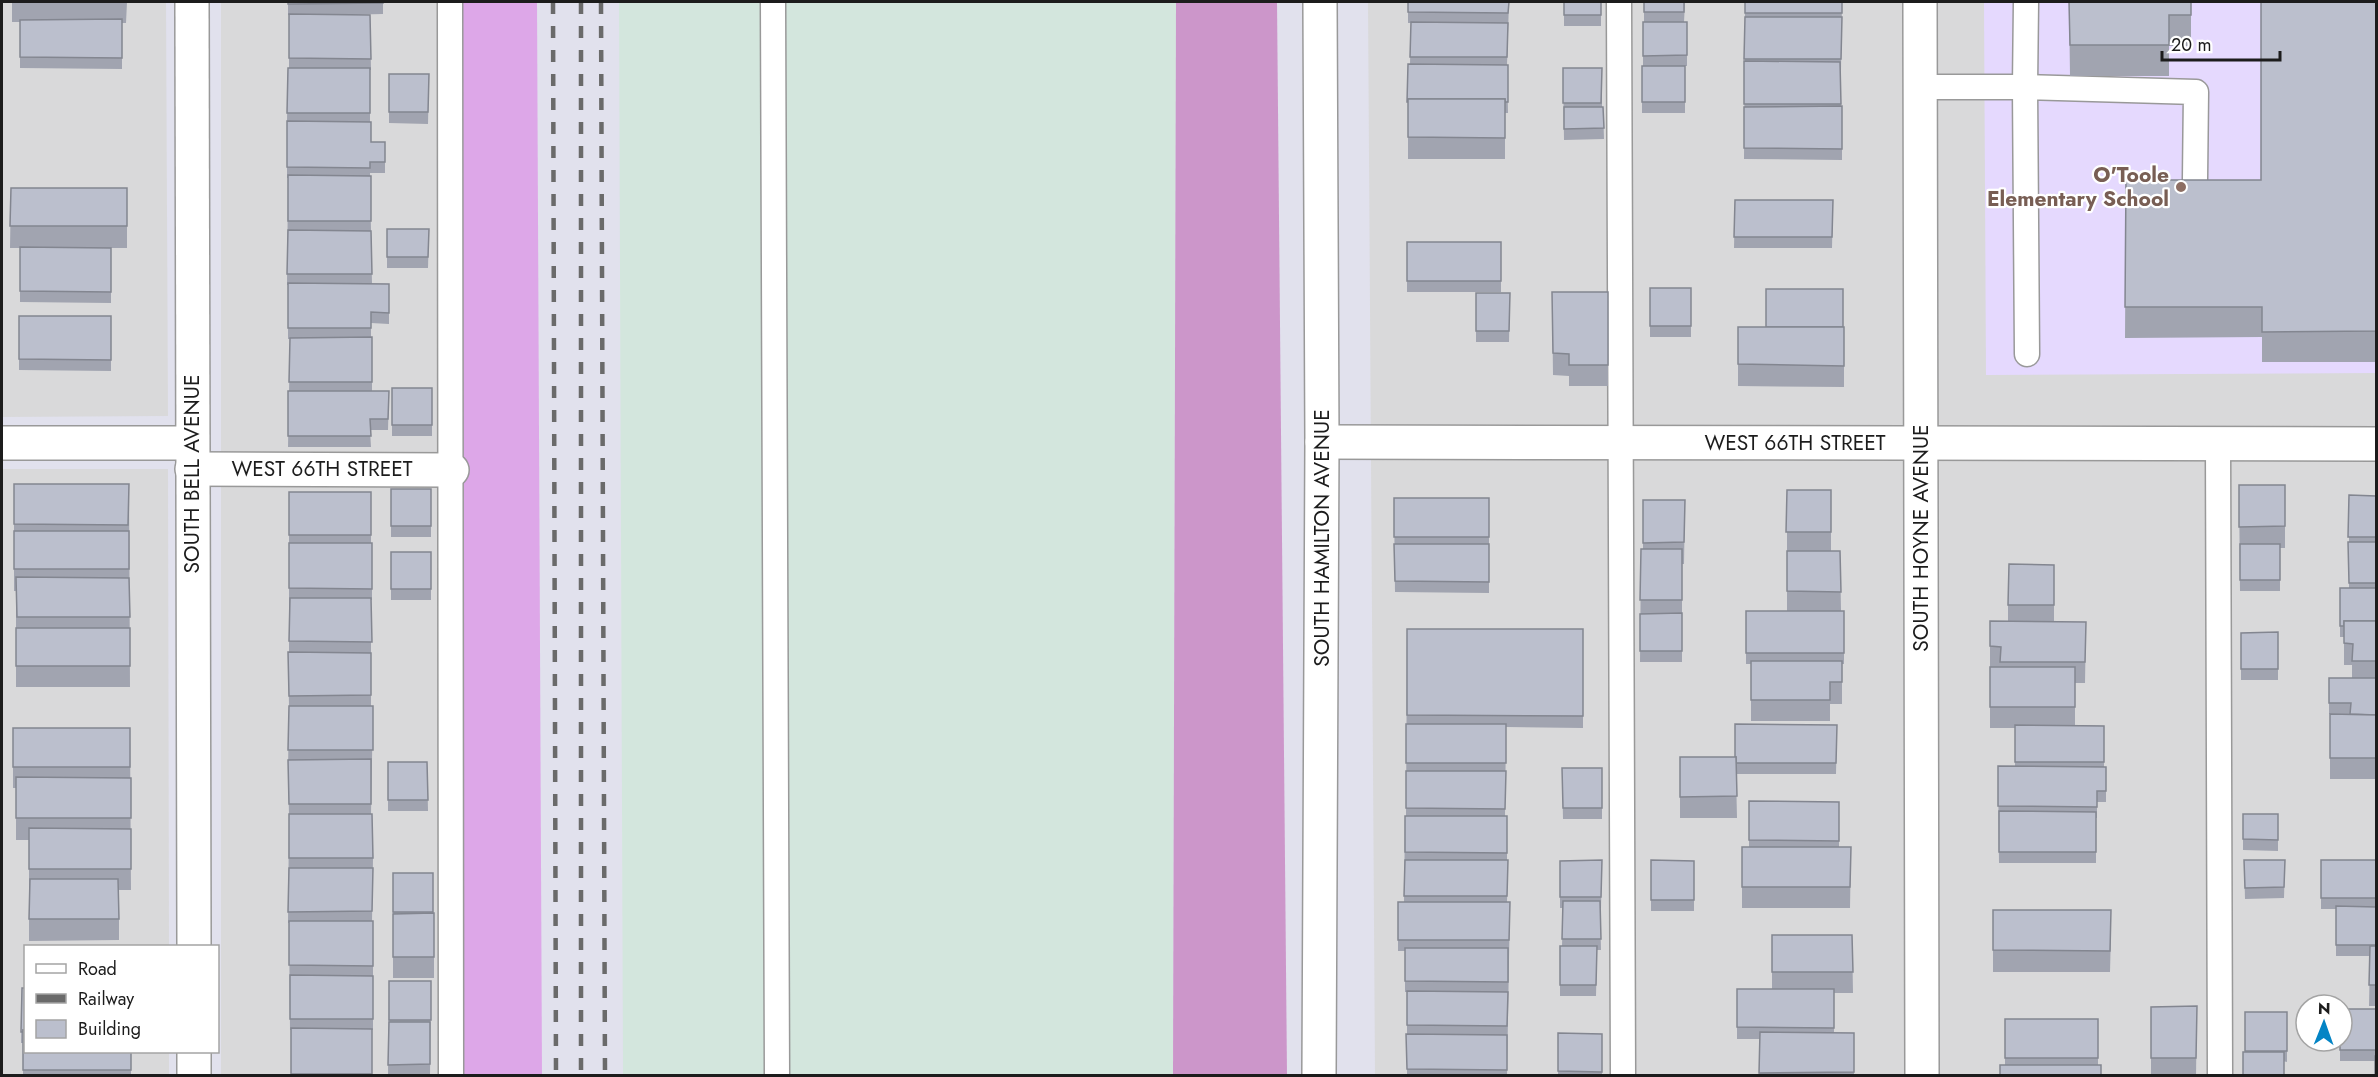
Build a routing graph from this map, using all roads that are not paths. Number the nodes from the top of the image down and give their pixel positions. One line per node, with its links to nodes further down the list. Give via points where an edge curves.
1 (192, 2): 18 (street, SOUTH BELL AVENUE)
2 (450, 2): 19 (lane)
3 (773, 2): 24 (lane)
4 (1320, 2): 12 (street, SOUTH HAMILTON AVENUE)
5 (1619, 2): 14 (lane)
6 (1920, 2): 8 (street, SOUTH HOYNE AVENUE)
7 (2026, 2): 9 (lane)
8 (1920, 87): 9 (lane); 15 (street, SOUTH HOYNE AVENUE)
9 (2025, 87): 10 (lane, via 2196,92); 11 (lane)
10 (2195, 179)
11 (2027, 354)
12 (1322, 442): 14 (street, WEST 66TH STREET); 25 (street, SOUTH HAMILTON AVENUE)
13 (2, 443): 18 (street, WEST 66TH STREET)
14 (1620, 443): 15 (street, WEST 66TH STREET); 26 (lane)
15 (1921, 443): 16 (street, WEST 66TH STREET); 27 (street, SOUTH HOYNE AVENUE)
16 (2218, 444): 17 (street, WEST 66TH STREET); 28 (lane)
17 (2376, 444)
18 (192, 456): 19 (street, WEST 66TH STREET); 20 (street, SOUTH BELL AVENUE)
19 (452, 470): 23 (lane)
20 (194, 945)
21 (194, 1053): 22 (street)
22 (194, 1076)
23 (451, 1076)
24 (777, 1076)
25 (1319, 1076)
26 (1623, 1076)
27 (1922, 1076)
28 (2220, 1076)

